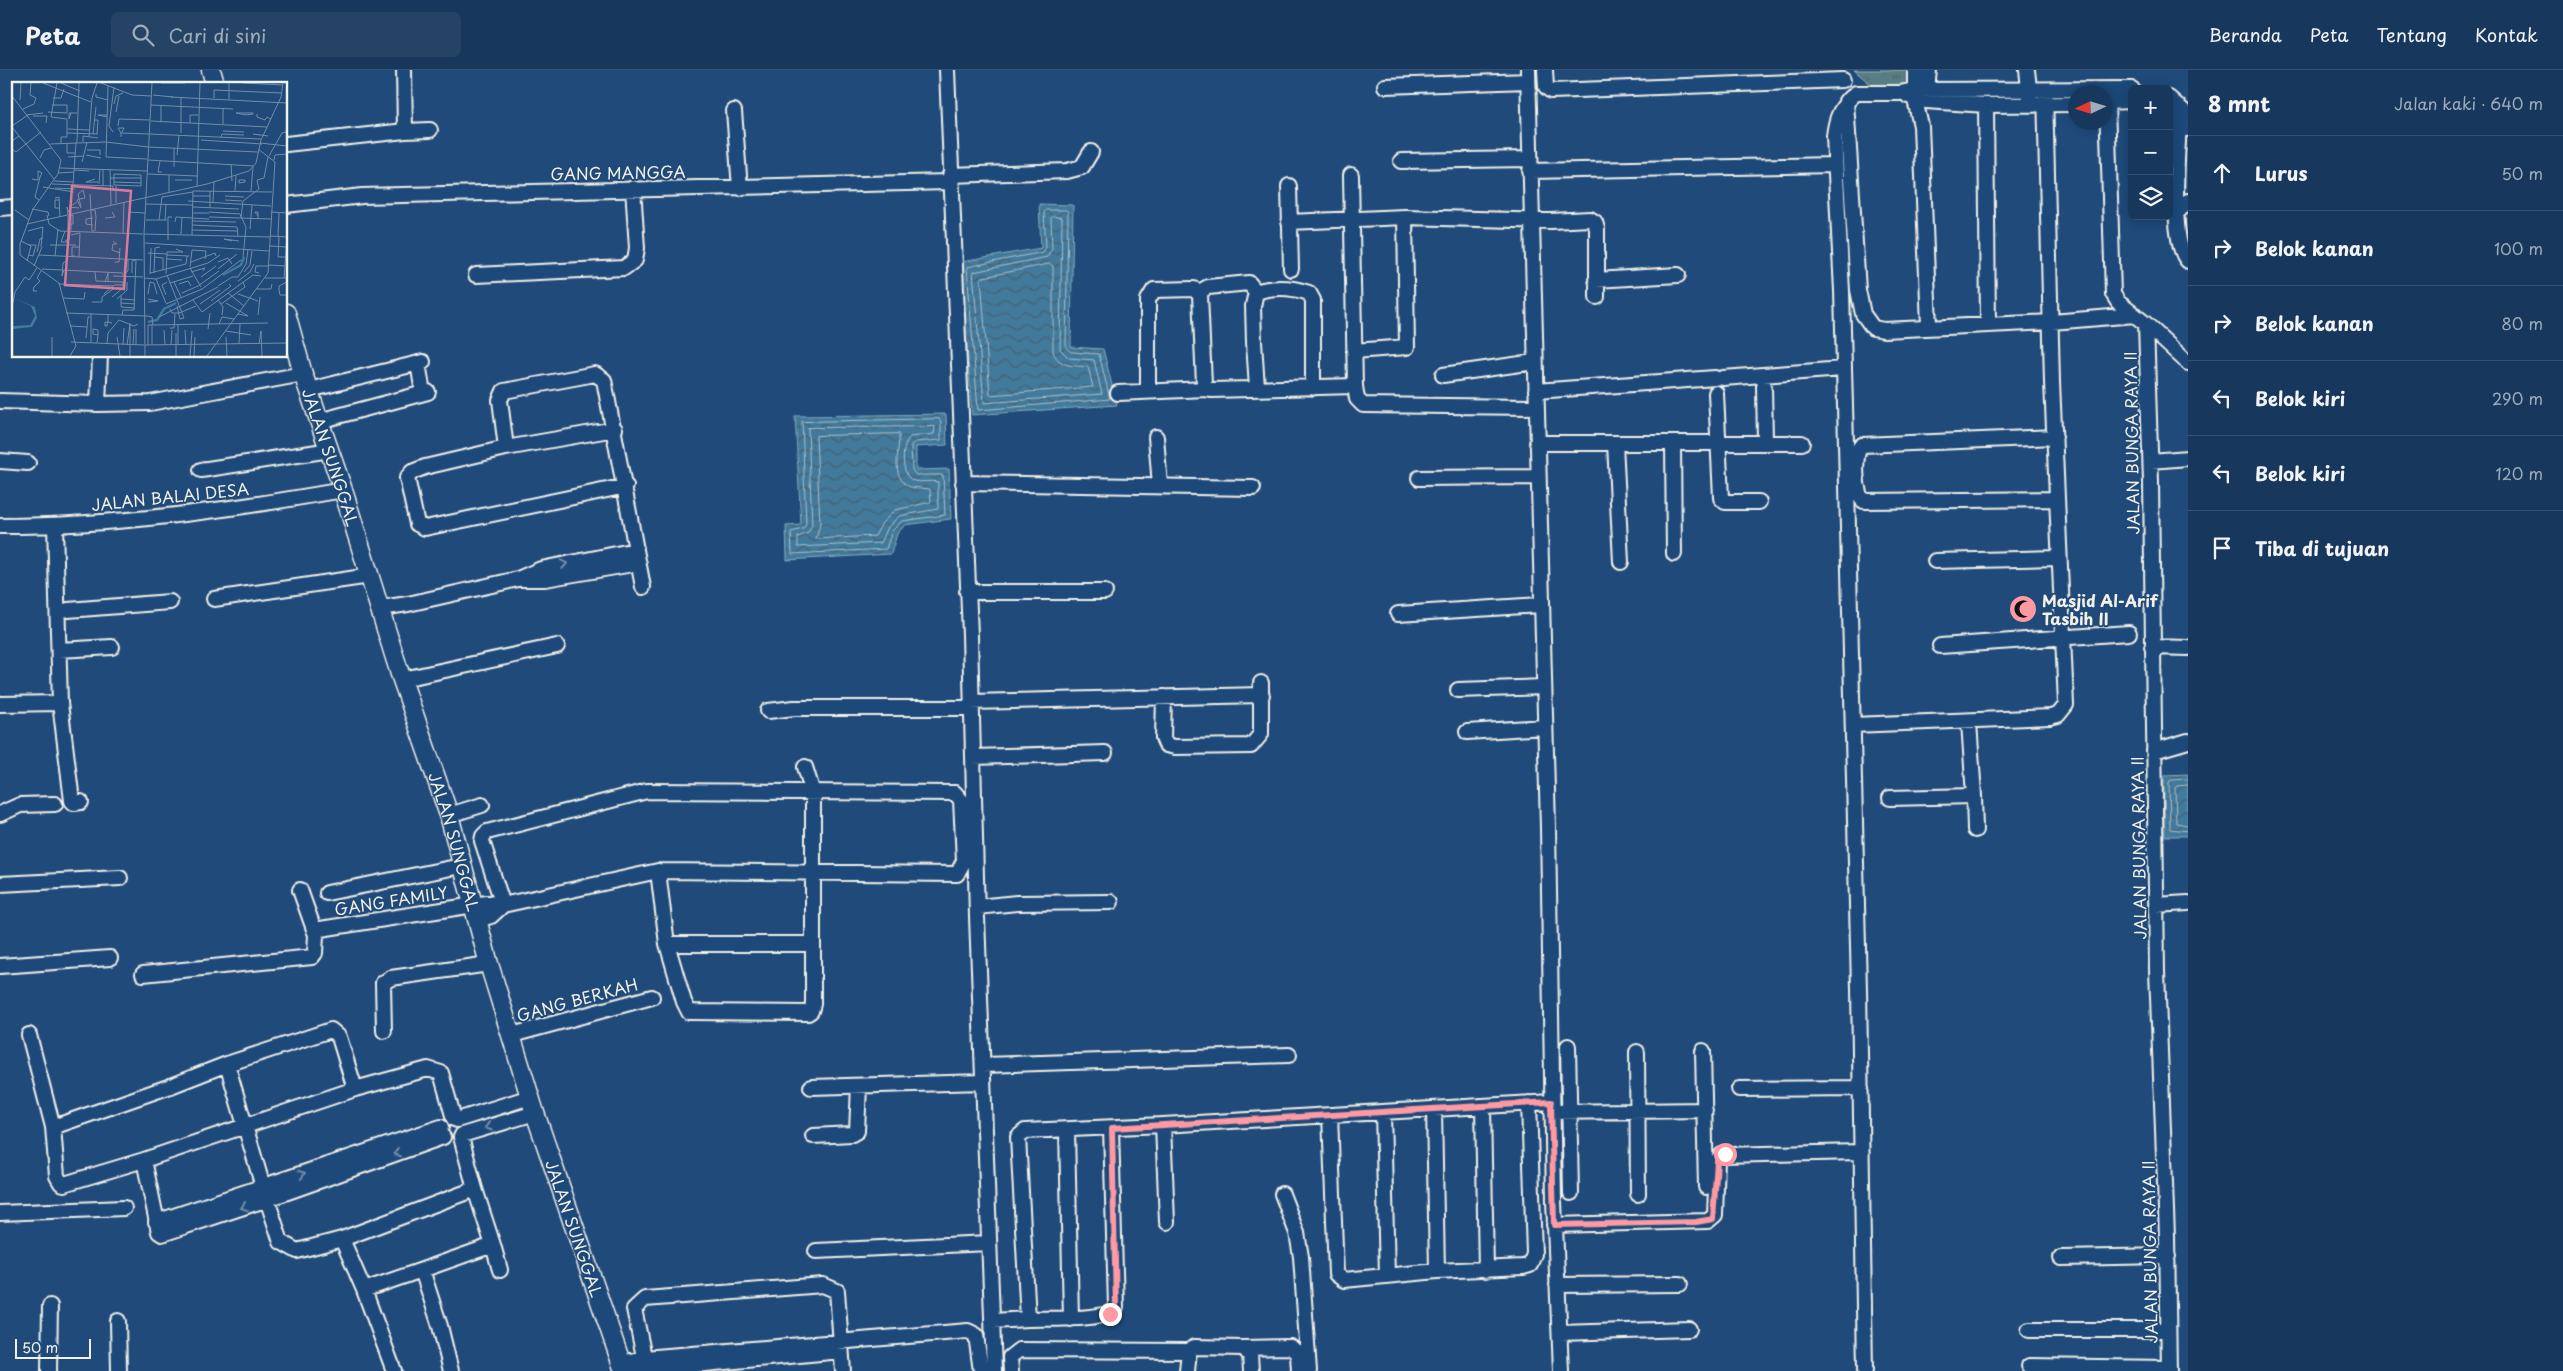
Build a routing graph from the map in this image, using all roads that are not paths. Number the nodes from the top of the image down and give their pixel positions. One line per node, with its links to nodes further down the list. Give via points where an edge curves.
1 (210, 70): 10 (main road)
2 (404, 70): 28 (street)
3 (947, 70): 35 (street)
4 (1544, 70): 8 (street, via 1546,86 1551,91)
5 (1915, 70): 15 (street)
6 (1929, 70): 15 (street)
7 (2026, 70): 13 (street)
8 (1838, 75): 16 (street)
9 (1528, 76): 11 (street); 32 (street)
10 (214, 82)
11 (1385, 86)
12 (2128, 89): 14 (street)
13 (2029, 90): 14 (street); 15 (street); 20 (street)
14 (2044, 90): 22 (street)
15 (1916, 95): 16 (street); 19 (street); 58 (street, via 1921,126)
16 (1851, 97): 33 (street, via 1836,119); 58 (street, via 1858,290 1863,314 1873,328 1884,330)
17 (2128, 101): 18 (street)
18 (2113, 102)
19 (1986, 105): 20 (street); 57 (street)
20 (2030, 105): 22 (street)
21 (2068, 105): 22 (street)
22 (2045, 106): 56 (street)
23 (2173, 106): 25 (street)
24 (734, 111): 38 (street)
25 (2181, 121): 41 (street)
26 (430, 130): 28 (street)
27 (2107, 130): 54 (street, via 2111,284 2118,302)
28 (405, 131): 29 (street)
29 (288, 144)
30 (1091, 152): 35 (street, GANG MANGGA, via 1082,167 1067,171)
31 (1401, 161): 32 (street)
32 (1530, 165): 33 (street); 44 (street)
33 (1835, 165): 63 (street)
34 (1351, 175): 43 (street)
35 (950, 178): 38 (street, GANG MANGGA); 97 (street)
36 (1288, 186): 45 (street)
37 (633, 188): 38 (street, GANG MANGGA); 40 (street, GANG MANGGA, via 362,196); 48 (street, via 637,248 635,260 624,268)
38 (740, 188)
39 (2188, 201): 41 (street)
40 (288, 205)
41 (2176, 214): 46 (street, via 2180,249)
42 (1405, 217): 43 (street); 44 (street); 59 (street, via 1407,347)
43 (1351, 220): 45 (street); 59 (street)
44 (1532, 220): 50 (street, via 1590,219 1595,222); 61 (street)
45 (1289, 222): 47 (street)
46 (2188, 261)
47 (1291, 269)
48 (476, 275)
49 (1678, 275): 50 (street)
50 (1596, 280): 53 (street)
51 (1199, 292): 52 (street, via 1208,287 1249,283); 70 (street); 71 (street, via 1194,288 1154,290 1151,294 1148,300)
52 (1256, 292): 68 (street, via 1253,306); 69 (street, via 1291,288 1309,294 1312,300)
53 (1597, 297)
54 (2141, 319): 56 (street); 62 (street); 92 (street, JALAN BUNGA RAYA II)
55 (288, 320): 65 (main road, JALAN SUNGGAL)
56 (2052, 322): 57 (street); 81 (street)
57 (1988, 325): 58 (street)
58 (1929, 326)
59 (1354, 351): 66 (street)
60 (100, 358): 76 (street)
61 (1535, 362): 64 (street); 72 (street)
62 (2188, 363)
63 (1843, 369): 72 (street); 138 (street)
64 (1443, 375)
65 (306, 382): 76 (street, via 150,402); 78 (main road, JALAN SUNGGAL); 78 (street, via 420,362 425,393)
66 (1355, 386): 69 (street); 77 (street, via 1357,399 1363,405)
67 (1764, 386): 83 (street)
68 (1257, 388): 69 (street); 70 (street)
69 (1313, 388)
70 (1206, 389): 71 (street)
71 (1148, 391): 73 (street)
72 (1536, 391): 77 (street)
73 (1118, 393)
74 (1716, 393): 82 (street)
75 (0, 401): 76 (street)
76 (98, 404)
77 (1536, 407): 84 (street)
78 (319, 422): 89 (main road, JALAN SUNGGAL)
79 (615, 429): 88 (street); 88 (street, via 604,380 595,374 504,391 500,400); 98 (street)
80 (1156, 437): 99 (street)
81 (2055, 437): 102 (street); 102 (street, via 1862,445 1856,452 1858,495 1864,501)
82 (1720, 441): 83 (street); 86 (street); 103 (street, via 1722,500)
83 (1765, 441): 87 (street)
84 (1537, 443): 85 (street); 95 (street)
85 (1615, 443): 86 (street); 110 (street)
86 (1673, 443): 106 (street)
87 (1802, 443)
88 (506, 448): 98 (street, via 412,472 407,478 408,490 420,528)
89 (330, 450): 94 (street); 101 (main road, JALAN SUNGGAL)
90 (2188, 458): 92 (street)
91 (0, 461): 93 (street)
92 (2150, 461): 126 (street, JALAN BUNGA RAYA II)
93 (28, 463)
94 (201, 470)
95 (1538, 477): 96 (street); 117 (street)
96 (1419, 478)
97 (962, 482): 99 (street); 113 (street)
98 (626, 486): 107 (street)
99 (1160, 486): 100 (street)
100 (1253, 488)
101 (343, 490): 105 (street, JALAN BALAI DESA, via 272,503); 111 (main road, JALAN SUNGGAL)
102 (2057, 499): 108 (street)
103 (1759, 502)
104 (0, 526): 105 (street, JALAN BALAI DESA)
105 (55, 526): 128 (street)
106 (1674, 554)
107 (637, 556): 112 (street); 119 (street, via 545,580 518,579)
108 (2059, 558): 109 (street); 122 (street)
109 (1935, 561)
110 (1621, 562)
111 (370, 576): 115 (street); 119 (main road, JALAN SUNGGAL)
112 (643, 587)
113 (967, 592): 114 (street); 135 (street)
114 (1105, 592)
115 (214, 599)
116 (170, 602): 118 (street)
117 (1540, 605): 120 (street); 130 (street)
118 (68, 610)
119 (382, 611): 129 (main road, JALAN SUNGGAL)
120 (1398, 614)
121 (2129, 633): 122 (street)
122 (2061, 637): 124 (street); 137 (street, via 2066,705 2058,715)
123 (556, 646): 129 (street)
124 (1940, 646)
125 (112, 647): 128 (street)
126 (2152, 647): 127 (street); 142 (street, JALAN BUNGA RAYA II)
127 (2188, 648)
128 (58, 650): 134 (street)
129 (403, 679): 153 (main road, JALAN SUNGGAL)
130 (1543, 687): 131 (street); 139 (street)
131 (1458, 690)
132 (1164, 697): 132 (street, via 1261,689 1261,734 1251,746 1166,745 1163,738); 135 (street)
133 (0, 704): 134 (street)
134 (60, 704): 149 (street, via 72,801 74,804)
135 (971, 705): 136 (street); 144 (street)
136 (768, 711)
137 (1969, 722): 138 (street); 147 (street)
138 (1852, 725): 188 (street)
139 (1545, 727): 140 (street); 194 (street)
140 (1467, 732)
141 (2188, 741): 142 (street)
142 (2154, 751): 165 (street, JALAN BUNGA RAYA II)
143 (1105, 753): 144 (street)
144 (973, 757): 166 (street)
145 (805, 768): 146 (street)
146 (813, 793): 157 (street); 157 (street, via 958,794 964,861 957,874); 164 (street, via 647,791 487,832 482,841)
147 (1974, 796): 148 (street); 154 (street)
148 (1890, 798)
149 (82, 802)
150 (55, 804): 152 (street, via 20,805)
151 (482, 805): 153 (street)
152 (0, 814)
153 (449, 815): 155 (main road, JALAN SUNGGAL)
154 (1975, 830)
155 (461, 866): 161 (street); 167 (main road, JALAN SUNGGAL)
156 (658, 871): 157 (street); 164 (street); 169 (street)
157 (814, 873): 170 (street)
158 (120, 878): 159 (street)
159 (0, 884)
160 (300, 890): 168 (street)
161 (327, 893)
162 (1111, 902): 166 (street, via 1017,903)
163 (2188, 903): 165 (street)
164 (503, 905): 167 (street, GANG FAMILY, via 491,916)
165 (2156, 905): 226 (street, JALAN BUNGA RAYA II)
166 (977, 907): 184 (street)
167 (475, 912): 168 (street, GANG FAMILY); 172 (main road, JALAN SUNGGAL)
168 (314, 930): 174 (street, via 316,953 312,957)
169 (667, 944): 170 (street); 170 (street, via 689,1012 793,1015 811,1011)
170 (813, 944)
171 (110, 958): 173 (street)
172 (490, 964): 176 (street, via 391,978 383,983); 178 (main road, JALAN SUNGGAL)
173 (0, 966)
174 (143, 974)
175 (652, 997): 178 (street, GANG BERKAH)
176 (384, 1031)
177 (29, 1035): 203 (street)
178 (512, 1035): 192 (main road, JALAN SUNGGAL)
179 (1568, 1046): 198 (street)
180 (1637, 1052): 196 (street)
181 (1703, 1052): 197 (street)
182 (1289, 1055): 184 (street)
183 (227, 1064): 189 (street, via 331,1030 339,1038); 203 (street); 204 (street)
184 (983, 1065): 185 (street)
185 (984, 1082): 186 (street); 223 (street)
186 (859, 1086): 187 (street); 209 (street, via 857,1131)
187 (811, 1087)
188 (1861, 1088): 190 (street); 210 (street)
189 (355, 1089): 201 (street, via 428,1069 435,1070 441,1073); 204 (street)
190 (1739, 1089)
191 (1529, 1103): 193 (street); 194 (street); 230 (street, via 1533,1261 1523,1268)
192 (533, 1105): 201 (street); 208 (street, one-way to 208); 249 (main road, JALAN SUNGGAL)
193 (1483, 1106): 195 (street); 230 (street)
194 (1551, 1107): 198 (street); 221 (street)
195 (1434, 1109): 199 (street); 231 (street)
196 (1636, 1110): 197 (street); 198 (street); 217 (street)
197 (1704, 1110): 212 (street)
198 (1569, 1111): 215 (street)
199 (1383, 1112): 200 (street); 232 (street)
200 (1330, 1115): 202 (street); 232 (street, via 1336,1274 1344,1280)
201 (456, 1120): 207 (street, via 448,1120); 208 (street, via 463,1128)
202 (1163, 1126): 205 (street); 220 (street)
203 (53, 1127): 211 (street, via 57,1176 61,1183)
204 (246, 1127): 211 (street); 214 (street)
205 (1112, 1128): 206 (street); 238 (street, via 1116,1307 1110,1314)
206 (1067, 1130): 237 (street, via 1025,1131 1018,1137); 238 (street)
207 (442, 1132): 208 (street, via 452,1142); 214 (street)
208 (462, 1136): 213 (street)
209 (813, 1136)
210 (1861, 1152): 221 (street, via 1722,1155 1717,1161 1715,1215 1708,1221); 264 (street)
211 (144, 1160): 214 (street, via 156,1222)
212 (1706, 1187)
213 (475, 1189): 222 (street); 224 (street)
214 (265, 1193): 222 (street, via 281,1242 290,1249 302,1250)
215 (1571, 1193)
216 (1282, 1194): 262 (street, via 1297,1233 1301,1256)
217 (1638, 1194)
218 (124, 1208): 219 (street)
219 (0, 1213)
220 (1167, 1222)
221 (1554, 1225): 234 (street)
222 (342, 1239): 235 (street)
223 (989, 1243): 225 (street); 240 (street)
224 (493, 1245): 228 (street); 229 (street)
225 (816, 1251)
226 (2168, 1256): 227 (street); 243 (street, JALAN BUNGA RAYA II)
227 (2061, 1258)
228 (422, 1270): 235 (street); 254 (street)
229 (500, 1270)
230 (1486, 1270): 231 (street)
231 (1437, 1271): 232 (street)
232 (1387, 1276)
233 (1680, 1284): 234 (street)
234 (1557, 1285): 244 (street)
235 (364, 1290): 253 (street)
236 (50, 1306): 251 (street)
237 (1028, 1319): 238 (street); 240 (street)
238 (1071, 1319)
239 (118, 1321): 252 (street)
240 (992, 1321): 257 (street)
241 (1689, 1329): 244 (street)
242 (2029, 1330): 243 (street)
243 (2168, 1330): 250 (street, JALAN BUNGA RAYA II)
244 (1560, 1333): 263 (street)
245 (841, 1346): 249 (street); 249 (street, via 837,1291 832,1287 823,1285 645,1299 634,1309); 255 (street); 256 (street, via 968,1331 976,1335)
246 (1243, 1348): 247 (street); 260 (street, via 1250,1355); 261 (street, via 1291,1347 1298,1354)
247 (1189, 1350): 258 (street, via 1019,1350 1010,1357); 259 (street)
248 (2029, 1366): 250 (street)
249 (633, 1368)
250 (2169, 1369)
251 (49, 1371)
252 (119, 1371)
253 (394, 1371)
254 (450, 1371)
255 (843, 1371)
256 (981, 1371)
257 (994, 1371)
258 (1011, 1371)
259 (1187, 1371)
260 (1251, 1371)
261 (1299, 1371)
262 (1309, 1371)
263 (1561, 1371)
264 (1865, 1371)

